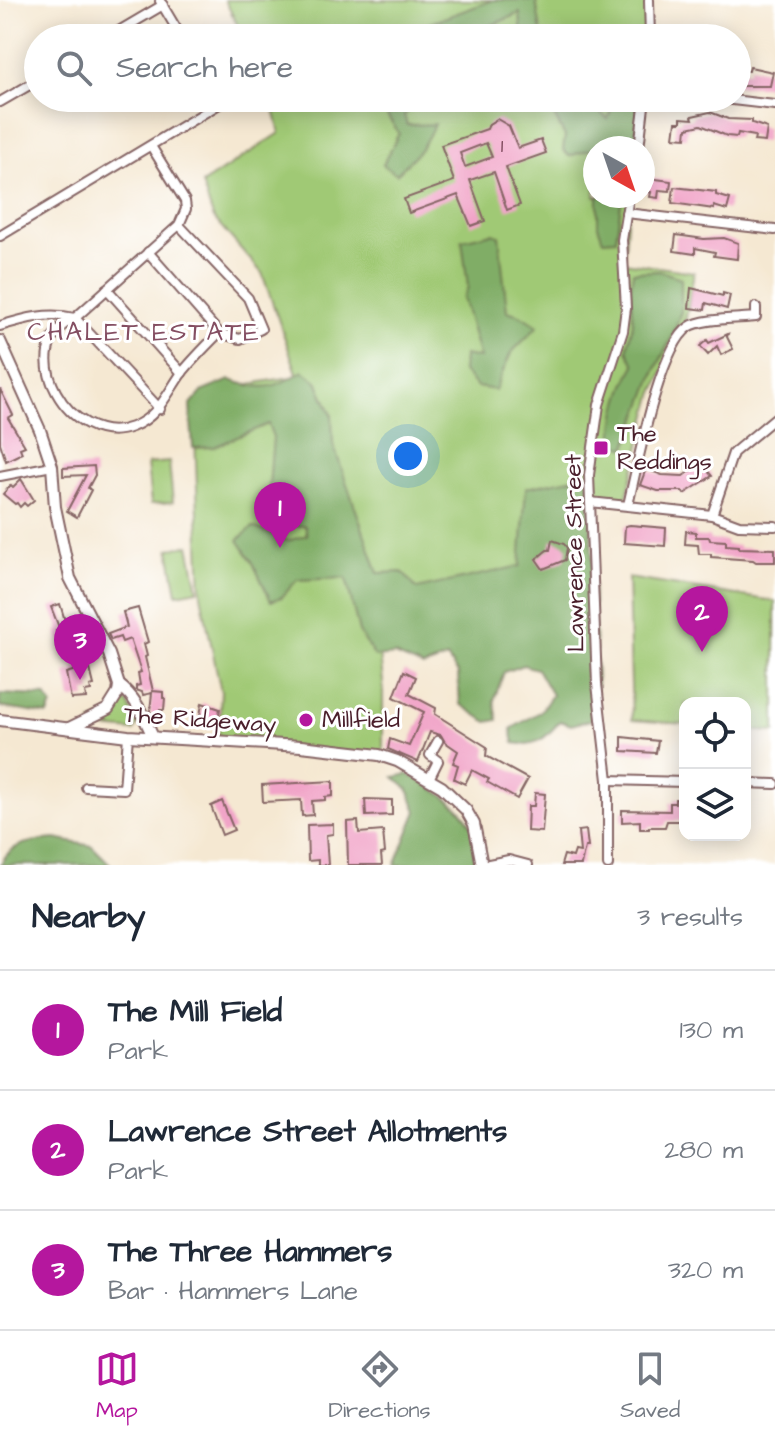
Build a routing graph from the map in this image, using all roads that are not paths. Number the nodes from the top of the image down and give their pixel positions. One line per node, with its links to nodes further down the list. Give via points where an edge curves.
1 (649, 0): 5 (street)
2 (161, 2): 3 (street); 4 (street)
3 (128, 24)
4 (174, 24)
5 (650, 24)
6 (24, 88): 7 (street)
7 (0, 102)
8 (751, 102): 9 (street)
9 (775, 105)
10 (203, 112): 13 (street)
11 (643, 112): 12 (street)
12 (640, 136)
13 (151, 146): 16 (street, via 185,201); 18 (street)
14 (627, 208): 15 (street, Lawrence Street)
15 (626, 213): 17 (street); 31 (street, Lawrence Street, via 626,308 599,405)
16 (179, 225): 19 (street); 24 (street, via 248,298 261,329 240,339)
17 (775, 230)
18 (0, 236)
19 (148, 252): 20 (street); 24 (street)
20 (107, 289): 22 (street); 26 (street)
21 (756, 307): 32 (street, via 756,317 689,327 676,345 654,393)
22 (75, 318): 23 (street, via 58,314); 27 (street); 27 (street, via 55,332 48,361 51,381 66,409 99,428 115,429 132,427)
23 (0, 326)
24 (219, 333): 26 (street)
25 (0, 341): 29 (main road)
26 (182, 373): 27 (street)
27 (160, 409)
28 (775, 418): 33 (street, via 733,453)
29 (52, 466): 30 (street); 35 (main road, via 70,578)
30 (0, 476)
31 (590, 502): 32 (street); 42 (street, Lawrence Street, via 597,684)
32 (628, 505): 33 (street)
33 (712, 515): 34 (street, via 739,525)
34 (775, 526)
35 (119, 685): 37 (main road, via 108,709); 39 (main road, via 136,703)
36 (0, 720): 37 (main road, The Ridgeway)
37 (69, 728): 38 (main road, The Ridgeway)
38 (128, 736): 39 (main road, The Ridgeway); 46 (street, via 124,789)
39 (153, 737): 41 (main road, The Ridgeway, via 379,755)
40 (438, 741): 41 (street, via 430,755 438,761)
41 (429, 779): 47 (main road, The Ridgeway, via 470,817)
42 (608, 780): 43 (street); 49 (street, Lawrence Street)
43 (679, 782)
44 (751, 783): 45 (street)
45 (775, 784)
46 (86, 787)
47 (483, 865): 48 (street, via 509,860)
48 (528, 865)
49 (608, 865)

